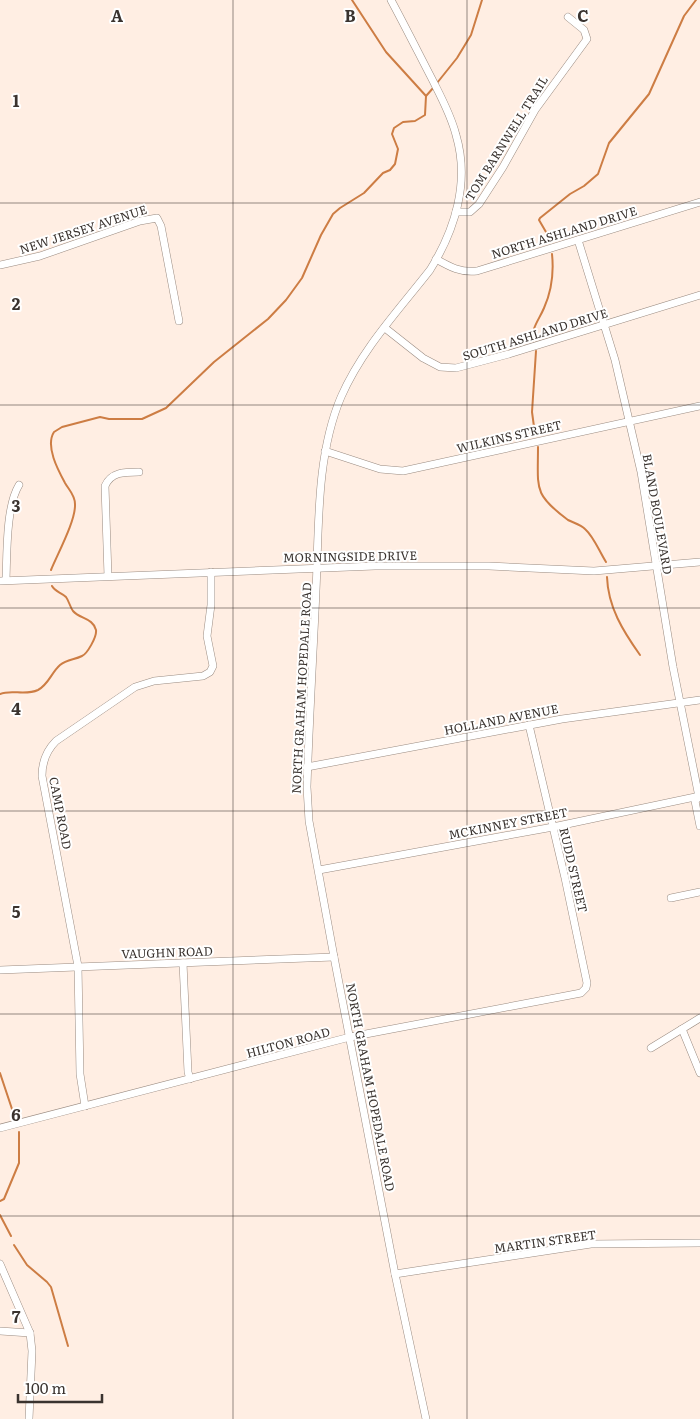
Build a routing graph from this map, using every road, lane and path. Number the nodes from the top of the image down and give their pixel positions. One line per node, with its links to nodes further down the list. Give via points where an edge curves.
1 (391, 0): 4 (street, NORTH GRAHAM HOPEDALE ROAD, via 456,132 461,176)
2 (568, 17): 4 (street, TOM BARNWELL TRAIL, via 584,30 587,39 535,110 479,204 470,212)
3 (700, 202): 5 (street, NORTH ASHLAND DRIVE)
4 (456, 212): 6 (street, NORTH GRAHAM HOPEDALE ROAD)
5 (578, 240): 6 (street, NORTH ASHLAND DRIVE, via 471,272 458,270); 10 (street, BLAND BOULEVARD)
6 (436, 259): 11 (street, NORTH GRAHAM HOPEDALE ROAD)
7 (0, 265): 9 (street, NEW JERSEY AVENUE, via 40,256 140,221 158,218)
8 (700, 295): 10 (street, SOUTH ASHLAND DRIVE)
9 (179, 321)
10 (604, 325): 11 (street, SOUTH ASHLAND DRIVE, via 456,368 440,366 422,358); 13 (street, BLAND BOULEVARD)
11 (385, 328): 14 (street, NORTH GRAHAM HOPEDALE ROAD, via 366,352 348,384 334,416)
12 (700, 406): 13 (street, WILKINS STREET)
13 (629, 421): 14 (street, WILKINS STREET, via 403,471 380,469); 18 (street, BLAND BOULEVARD)
14 (325, 451): 19 (street, NORTH GRAHAM HOPEDALE ROAD)
15 (139, 472): 21 (street, via 114,475 105,486)
16 (19, 485): 22 (street, via 11,505)
17 (700, 562): 18 (street, MORNINGSIDE DRIVE)
18 (656, 566): 19 (street, MORNINGSIDE DRIVE, via 580,571 436,565); 24 (street, BLAND BOULEVARD)
19 (318, 567): 20 (street, MORNINGSIDE DRIVE); 26 (street, NORTH GRAHAM HOPEDALE ROAD)
20 (210, 572): 21 (street, MORNINGSIDE DRIVE); 35 (street, CAMP ROAD, via 211,605 207,636 213,662 210,672 203,676 154,681 136,687 56,741 44,758 42,776)
21 (108, 576): 22 (street, MORNINGSIDE DRIVE)
22 (3, 580)
23 (700, 700): 24 (street, HOLLAND AVENUE)
24 (681, 703): 25 (street, HOLLAND AVENUE); 27 (street, BLAND BOULEVARD)
25 (529, 725): 26 (street, HOLLAND AVENUE); 29 (street, RUDD STREET)
26 (307, 768): 30 (street, NORTH GRAHAM HOPEDALE ROAD, via 309,821)
27 (700, 797): 28 (street, BLAND BOULEVARD, via 694,801); 29 (street, MCKINNEY STREET)
28 (700, 826)
29 (553, 827): 30 (street, MCKINNEY STREET); 37 (street, RUDD STREET, via 587,983)
30 (319, 870): 33 (street, NORTH GRAHAM HOPEDALE ROAD)
31 (700, 892): 32 (street)
32 (671, 898)
33 (334, 957): 34 (street, VAUGHN ROAD); 40 (street, NORTH GRAHAM HOPEDALE ROAD)
34 (183, 963): 35 (street, VAUGHN ROAD); 43 (street)
35 (78, 966): 36 (street, VAUGHN ROAD); 44 (street, CAMP ROAD, via 80,1074)
36 (0, 970)
37 (584, 991): 40 (street, HILTON ROAD)
38 (700, 1018): 39 (street)
39 (682, 1029): 41 (street); 42 (street)
40 (350, 1038): 43 (street, HILTON ROAD); 48 (street, NORTH GRAHAM HOPEDALE ROAD)
41 (651, 1048)
42 (700, 1072)
43 (190, 1079): 44 (street, HILTON ROAD)
44 (85, 1106): 45 (street, HILTON ROAD)
45 (0, 1128)
46 (700, 1243): 48 (street, MARTIN STREET, via 591,1244)
47 (0, 1264): 50 (street)
48 (395, 1274): 52 (street, NORTH GRAHAM HOPEDALE ROAD)
49 (0, 1331): 50 (street)
50 (30, 1333): 51 (street)
51 (29, 1419)
52 (426, 1419)

